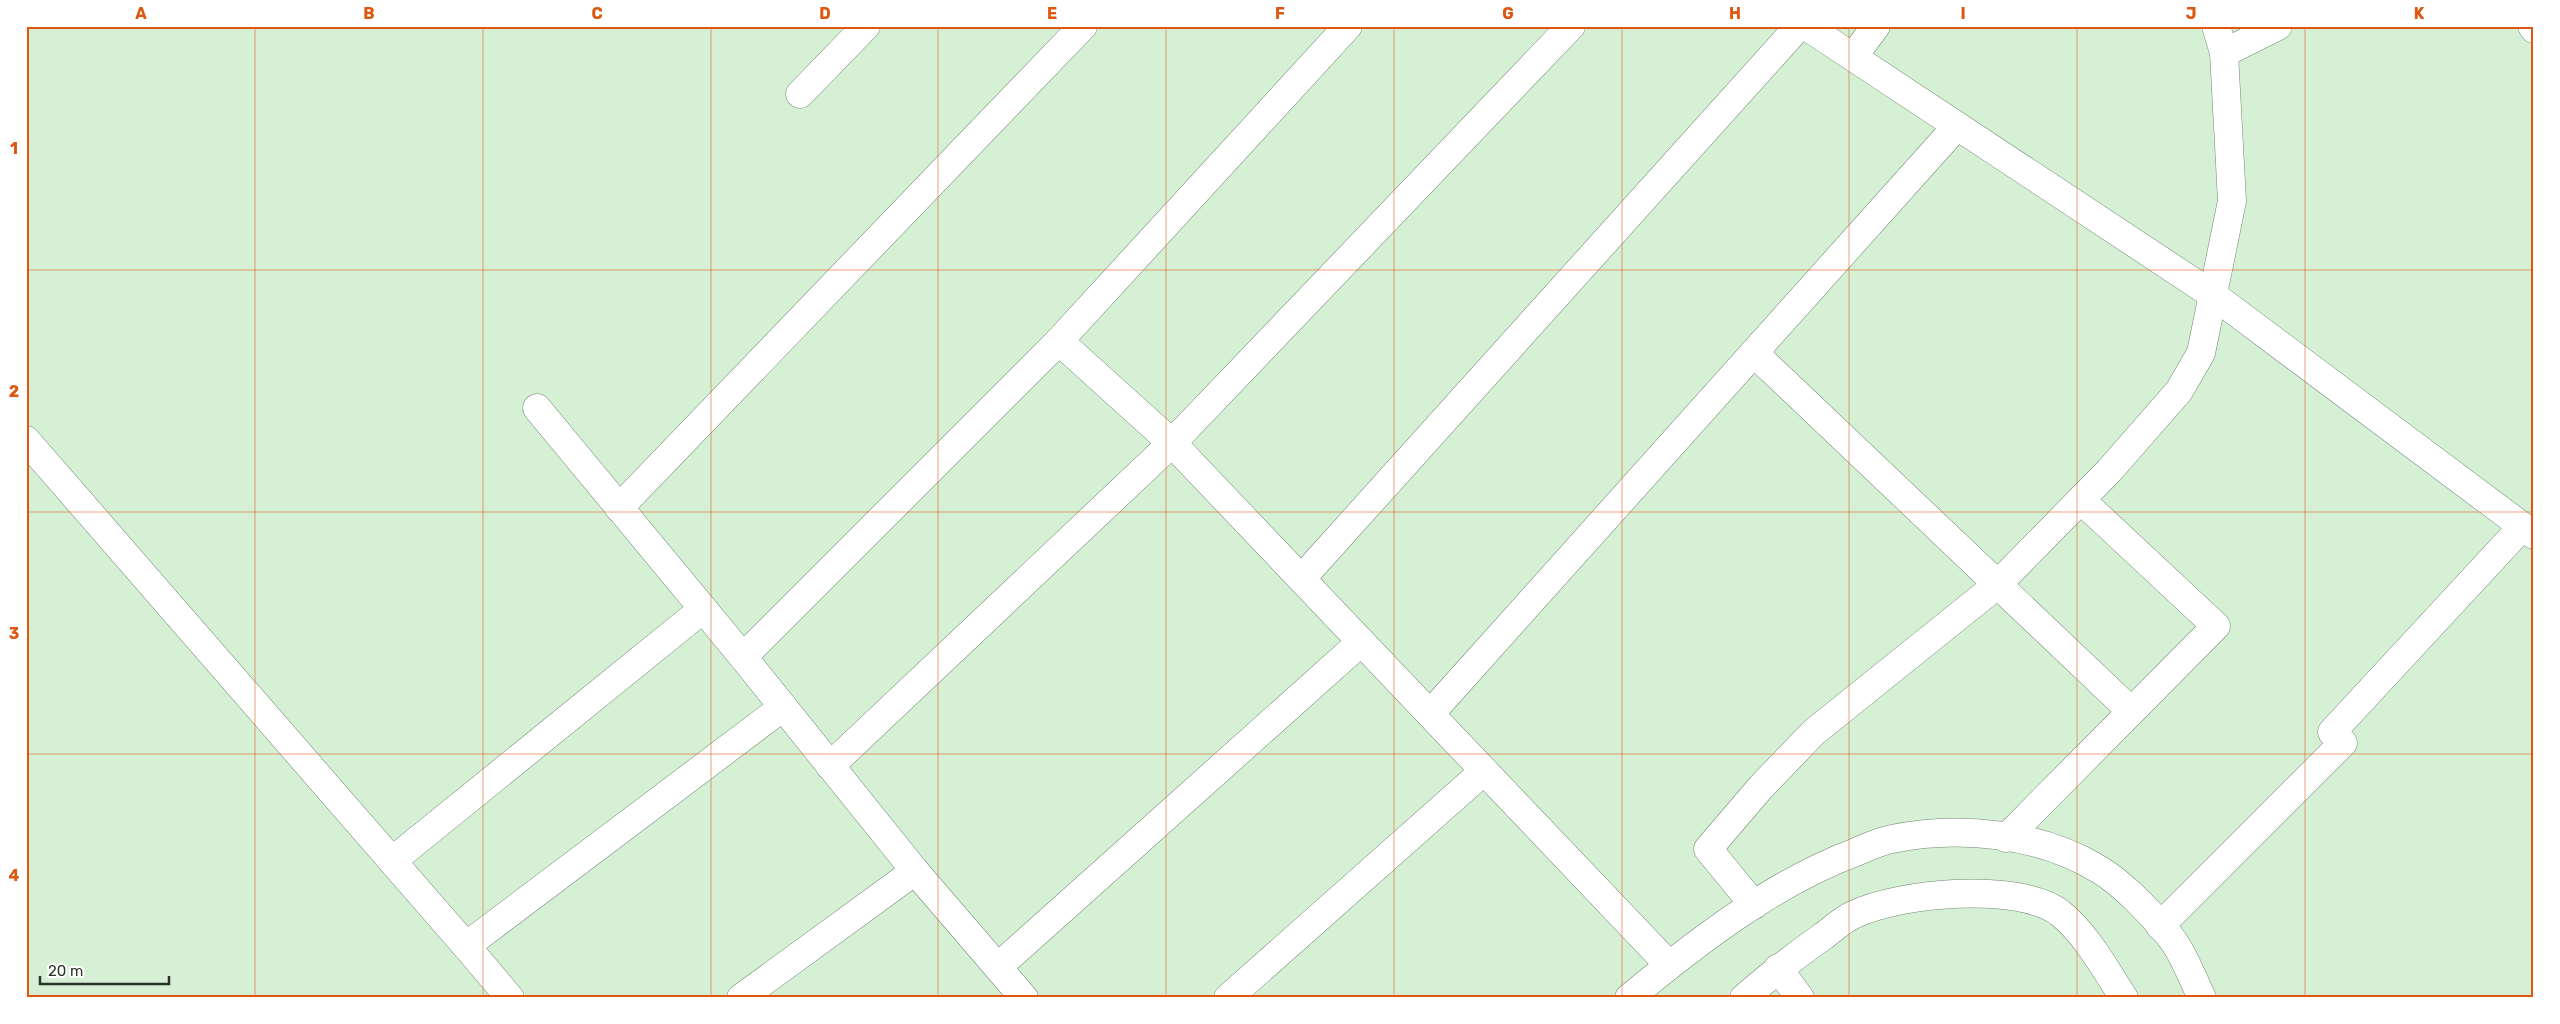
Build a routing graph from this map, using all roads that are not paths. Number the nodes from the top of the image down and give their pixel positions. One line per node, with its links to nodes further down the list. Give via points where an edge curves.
1 (866, 26): 12 (street)
2 (1082, 26): 21 (street)
3 (1348, 26): 15 (street)
4 (1570, 26): 19 (street)
5 (1799, 26): 23 (street)
6 (1806, 26): 11 (street)
7 (1876, 26): 11 (street)
8 (2216, 26): 10 (street)
9 (2278, 26): 10 (street)
10 (2224, 52): 14 (street, via 2232,201)
11 (1853, 57): 13 (street)
12 (800, 94)
13 (1957, 126): 14 (street); 16 (street)
14 (2213, 296): 20 (street, via 2202,354 2179,391); 22 (street)
15 (1058, 341): 19 (street); 27 (street)
16 (1754, 353): 24 (street); 30 (street)
17 (537, 408): 21 (street)
18 (26, 440): 34 (street)
19 (1172, 443): 23 (street); 31 (street)
20 (2081, 500): 24 (street); 29 (street, via 2216,626)
21 (619, 508): 25 (street)
22 (2528, 531): 37 (street, via 2332,732 2343,743)
23 (1302, 578): 26 (street)
24 (1997, 585): 29 (street); 36 (street, via 1814,732 1708,849)
25 (703, 609): 27 (street); 34 (street)
26 (1361, 642): 30 (street); 40 (street)
27 (743, 657): 28 (street)
28 (783, 707): 31 (street); 38 (street)
29 (2131, 711): 33 (street)
30 (1430, 714): 32 (street)
31 (830, 766): 35 (street)
32 (1484, 771): 39 (street); 45 (street)
33 (2006, 838): 36 (street, via 1956,832 1891,839 1827,862); 37 (street, via 2053,847 2100,870)
34 (392, 861): 38 (street)
35 (915, 871): 40 (street); 44 (street)
36 (1754, 905): 39 (street)
37 (2160, 926): 50 (street, via 2169,936)
38 (466, 946): 43 (street)
39 (1669, 965): 46 (street)
40 (998, 966): 42 (street)
41 (1778, 968): 47 (street); 48 (street); 49 (street, via 1852,915 1897,900 1988,892 2027,899 2059,912 2084,937)
42 (1016, 995)
43 (510, 998)
44 (741, 998)
45 (1228, 998)
46 (1629, 998)
47 (1744, 998)
48 (1800, 998)
49 (2124, 998)
50 (2202, 998)

